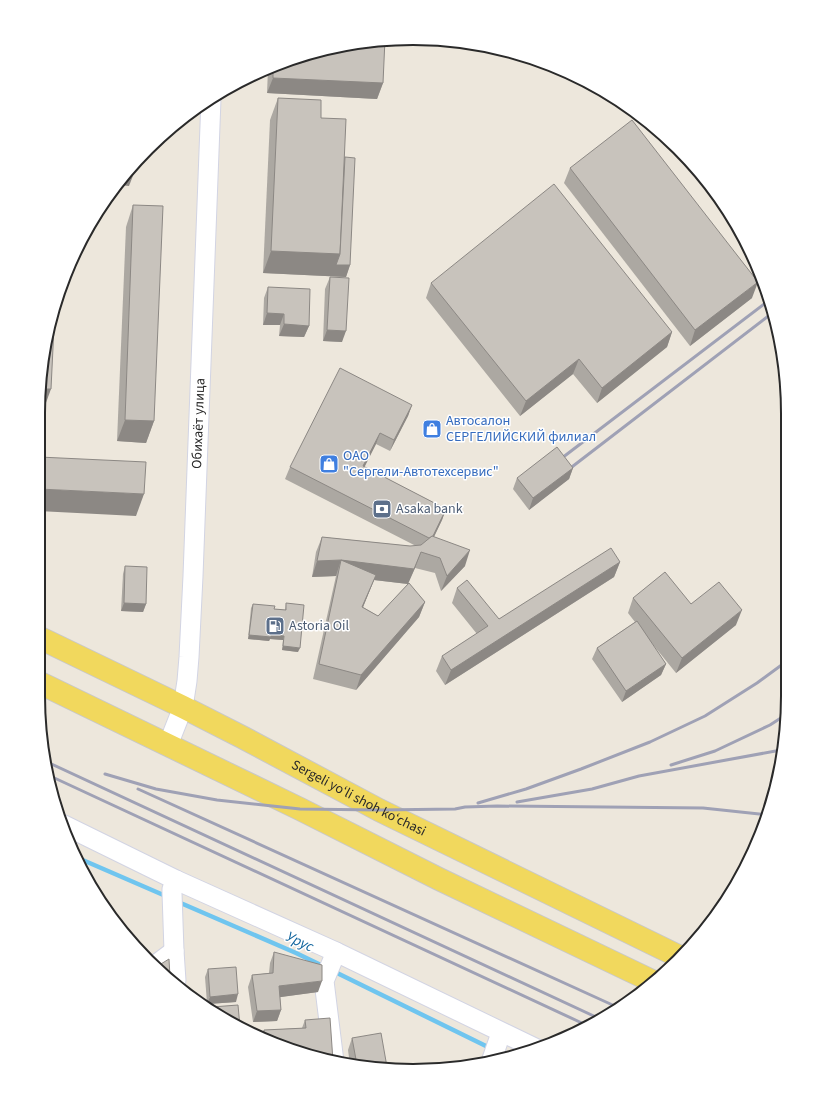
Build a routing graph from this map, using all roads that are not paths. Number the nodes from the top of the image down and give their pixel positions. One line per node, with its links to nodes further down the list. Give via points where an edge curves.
1 (211, 106): 4 (street, Обихаёт улица, via 194,576)
2 (45, 640): 4 (main road, Sergeli yo‘li shoh ko‘chasi)
3 (45, 685): 5 (main road)
4 (183, 707): 5 (street, Обихаёт улица); 10 (main road, Sergeli yo‘li shoh ko‘chasi, via 380,810)
5 (168, 745): 13 (main road)
6 (70, 829): 7 (street)
7 (173, 893): 8 (street); 9 (street)
8 (174, 951): 11 (street); 12 (street)
9 (336, 952): 14 (street); 16 (street, via 324,981)
10 (675, 954)
11 (159, 962)
12 (176, 978)
13 (648, 979)
14 (502, 1033): 15 (street); 17 (street)
15 (528, 1045)
16 (333, 1055)
17 (494, 1055)

